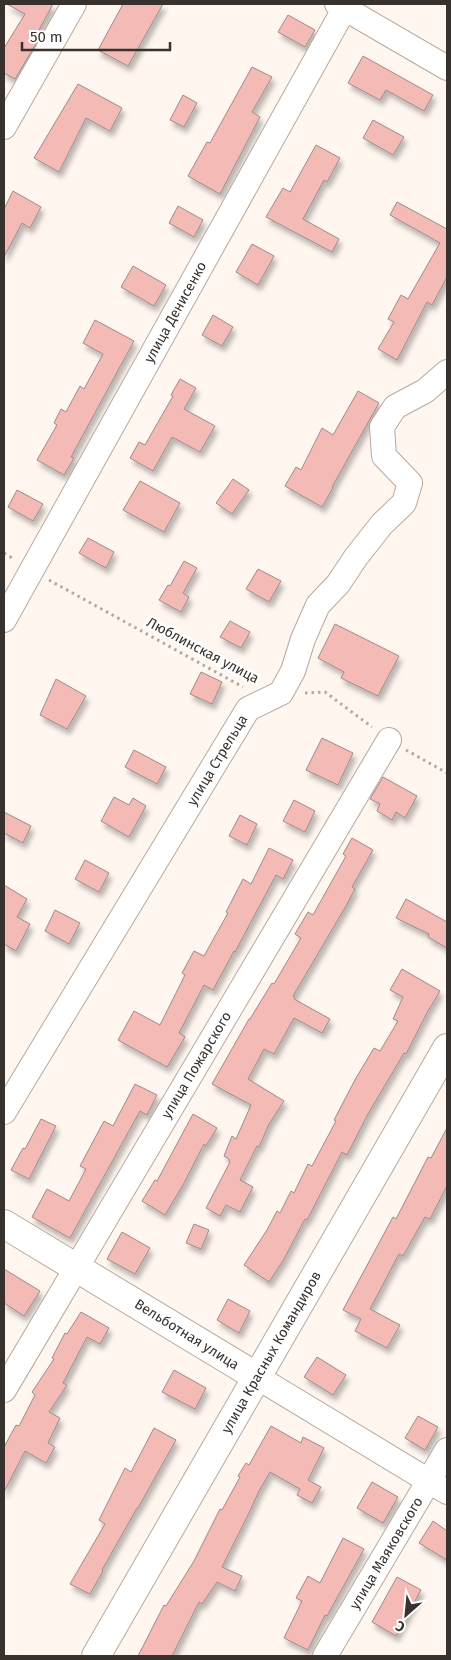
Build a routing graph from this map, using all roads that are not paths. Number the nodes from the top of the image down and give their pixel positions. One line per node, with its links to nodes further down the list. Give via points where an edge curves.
1 (74, 4): 4 (street)
2 (343, 5): 3 (street); 6 (street, улица Денисенко)
3 (447, 68)
4 (4, 127)
5 (447, 372): 9 (street, улица Стрельца, via 425,391 395,407 382,426 384,456 410,483 404,503 382,524 338,584 318,604 281,694 248,709)
6 (4, 620)
7 (389, 740): 11 (street, улица Пожарского)
8 (447, 1048): 12 (street, улица Красных Командиров)
9 (4, 1112)
10 (4, 1224): 11 (street, Вельботная улица)
11 (76, 1266): 12 (street, Вельботная улица); 13 (street, улица Пожарского)
12 (257, 1377): 15 (street, Вельботная улица); 16 (street, улица Красных Командиров)
13 (4, 1390)
14 (447, 1450): 15 (street, улица Маяковского)
15 (438, 1486): 17 (street, улица Маяковского)
16 (96, 1656)
17 (325, 1656)

